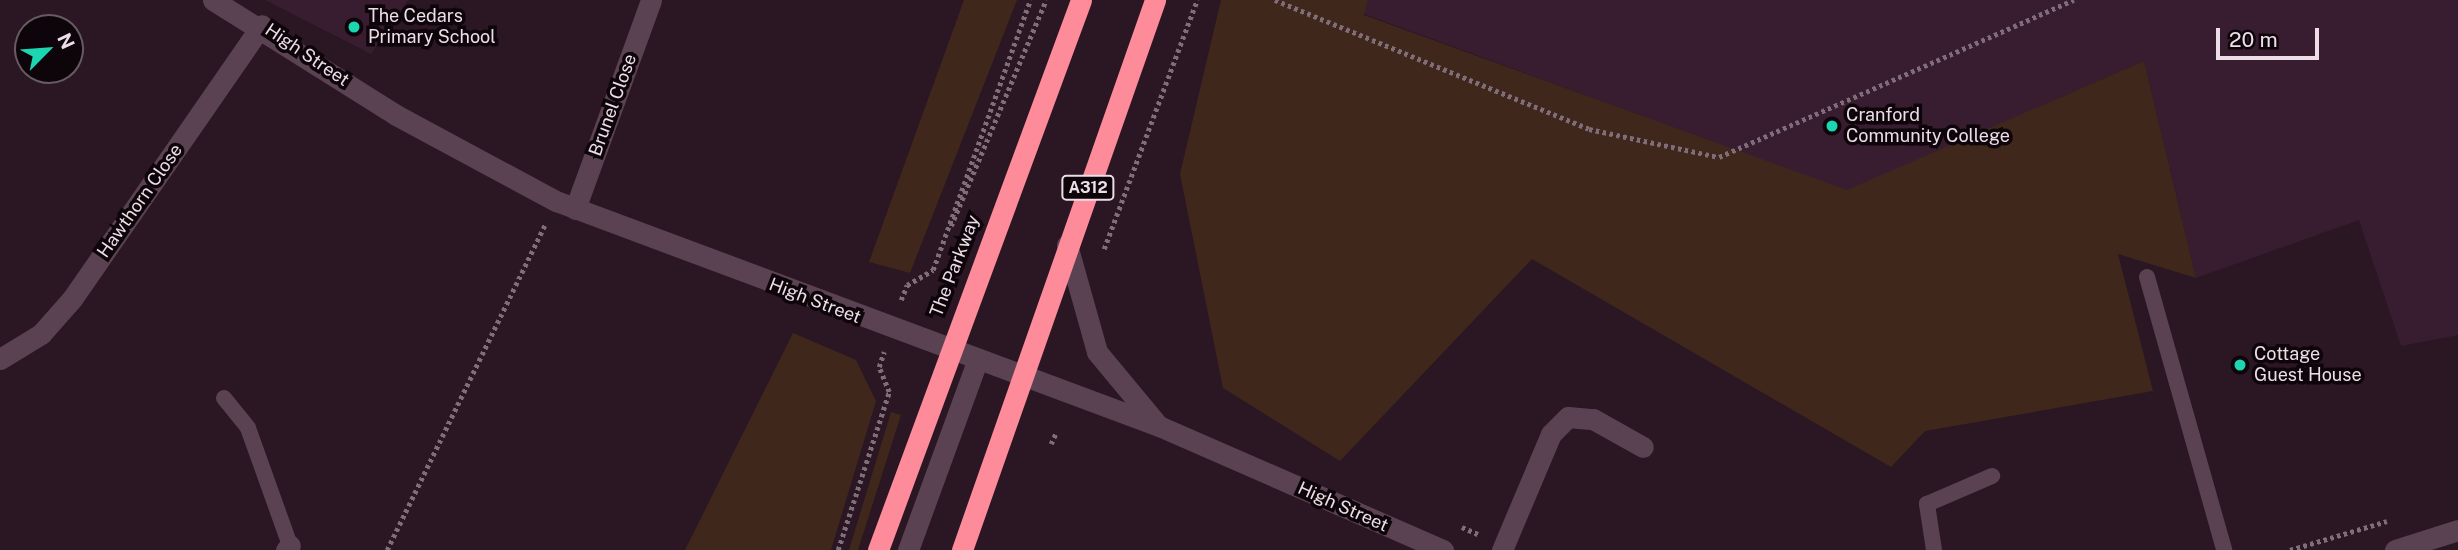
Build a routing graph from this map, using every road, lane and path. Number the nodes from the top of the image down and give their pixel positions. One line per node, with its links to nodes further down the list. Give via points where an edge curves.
1 (213, 0): 10 (street, High Street)
2 (651, 0): 12 (street, Brunel Close)
3 (1030, 0): 13 (path, via 948,214)
4 (1046, 0): 13 (path)
5 (1081, 0): 19 (highway, The Parkway)
6 (1155, 0): 14 (highway, A312)
7 (1197, 0): 15 (path)
8 (1275, 0): 9 (path, via 1589,129 1719,157)
9 (2074, 0)
10 (262, 25): 11 (street, High Street, via 397,115); 20 (street, Hawthorn Close, via 72,299 41,334)
11 (556, 201): 12 (street, High Street); 32 (path, via 416,500)
12 (575, 209): 19 (street, High Street)
13 (950, 227): 17 (path, via 933,270 906,285)
14 (1067, 245): 22 (highway, A312); 24 (street, via 1097,352)
15 (1104, 249)
16 (2147, 277): 40 (lane)
17 (901, 299)
18 (885, 348): 33 (path, via 879,367 889,393)
19 (948, 350): 21 (street, High Street); 34 (highway, The Parkway)
20 (0, 359)
21 (977, 360): 22 (street, High Street); 35 (street)
22 (1026, 378): 24 (street, High Street); 36 (highway, A312)
23 (224, 398): 31 (lane, via 248,428)
24 (1159, 426): 37 (street, High Street)
25 (1056, 433): 26 (path)
26 (1052, 444)
27 (1643, 447): 38 (street, via 1593,419 1569,417 1551,434)
28 (1992, 476): 39 (lane, via 1927,504)
29 (2395, 518): 41 (path)
30 (2458, 530): 42 (street)
31 (288, 547)
32 (387, 550)
33 (838, 550)
34 (878, 550)
35 (908, 550)
36 (962, 550)
37 (1443, 550)
38 (1502, 550)
39 (1934, 550)
40 (2224, 550)
41 (2292, 550)
42 (2395, 550)

